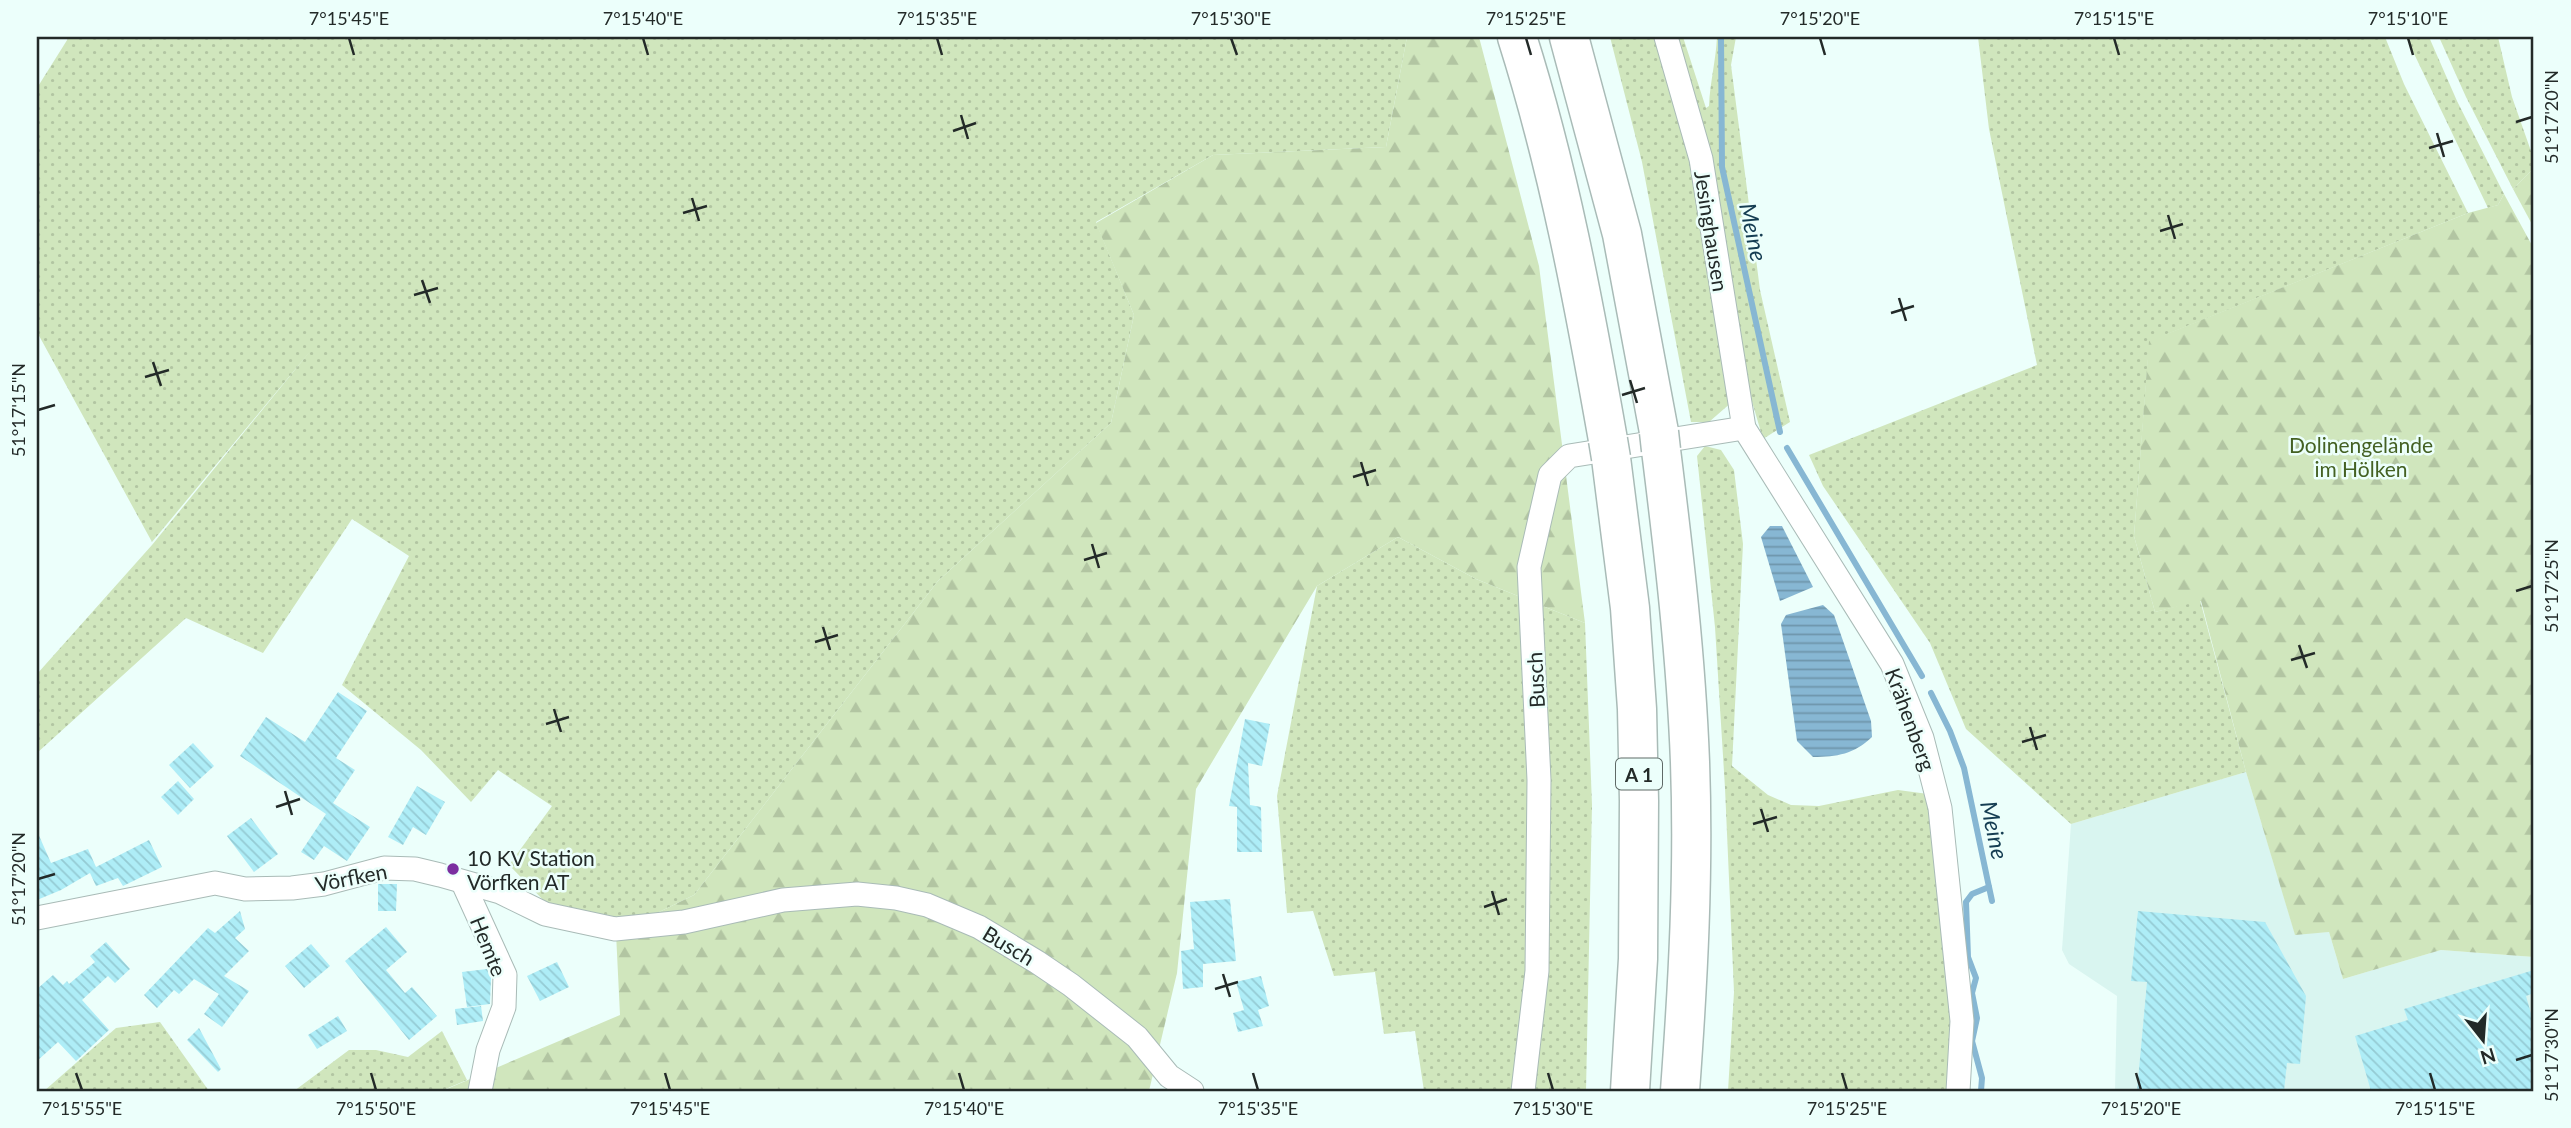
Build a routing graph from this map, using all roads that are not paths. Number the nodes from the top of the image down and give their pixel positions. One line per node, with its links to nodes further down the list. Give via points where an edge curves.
1 (1517, 37): 11 (highway, A 1, via 1577,264 1630,608 1638,749 1638,959)
2 (1569, 37): 12 (highway, A 1, via 1622,234 1660,441 1677,582 1690,762 1690,912)
3 (1666, 37): 4 (street, Jesinghausen, via 1701,159)
4 (1744, 428): 10 (street, Busch, via 1569,456 1550,475 1529,567 1539,780 1537,971); 13 (street, Krähenberg, via 1892,664 1922,738 1940,808 1962,1021)
5 (463, 883): 6 (street, Vörfken, via 500,892 545,914 615,929 684,922); 7 (street, Vörfken, via 415,869 384,868 292,888 245,889 215,883); 8 (street, Hemte, via 505,975 505,1007 488,1050)
6 (783, 900): 9 (street, Busch, via 857,894 896,898 927,905 979,927 1071,985 1136,1037 1169,1076)
7 (37, 918)
8 (480, 1091)
9 (1192, 1091)
10 (1522, 1091)
11 (1630, 1091)
12 (1680, 1091)
13 (1958, 1091)

